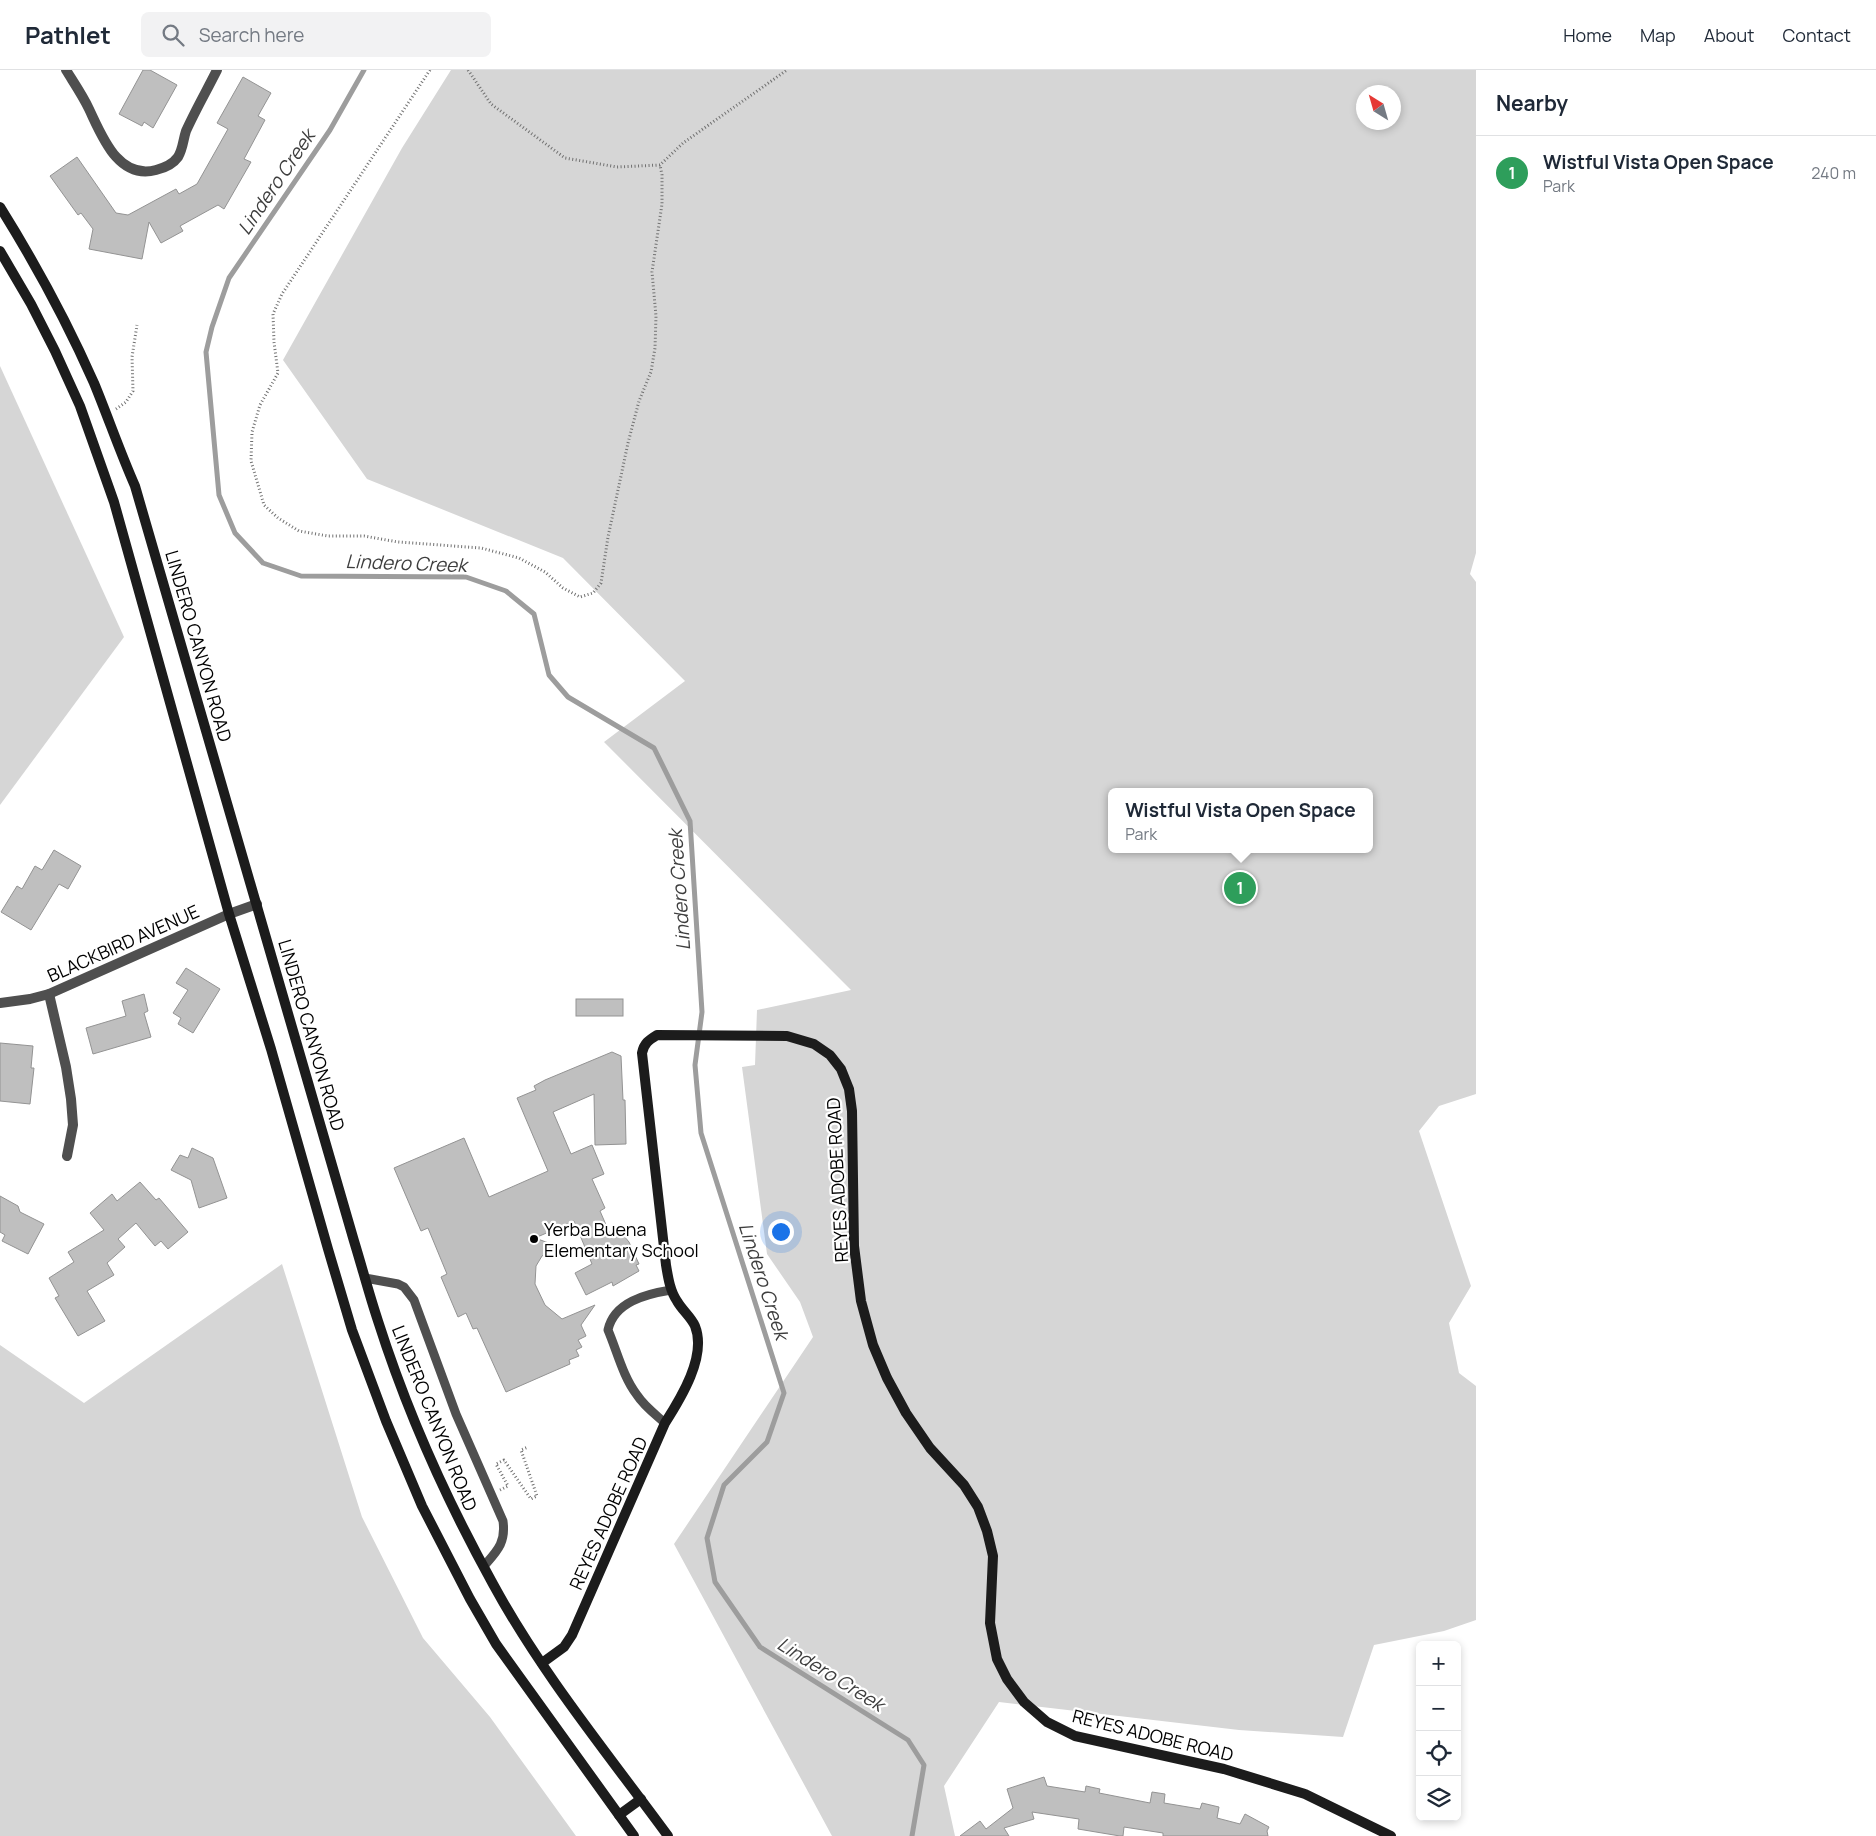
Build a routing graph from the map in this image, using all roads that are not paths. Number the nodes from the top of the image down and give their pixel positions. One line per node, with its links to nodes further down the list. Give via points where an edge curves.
1 (66, 70): 2 (street, via 111,153 126,165 149,172 168,166 177,158 185,133)
2 (217, 70)
3 (0, 207): 5 (main road, LINDERO CANYON ROAD, via 71,334 135,486)
4 (0, 251): 6 (main road, via 55,351 99,456)
5 (257, 904): 6 (street, BLACKBIRD AVENUE); 10 (main road, LINDERO CANYON ROAD)
6 (230, 914): 7 (street, BLACKBIRD AVENUE); 16 (main road, via 352,1330 422,1506 496,1644)
7 (49, 994): 8 (street, BLACKBIRD AVENUE); 9 (street, via 71,1100 73,1125)
8 (0, 1003)
9 (67, 1156)
10 (365, 1278): 13 (main road, LINDERO CANYON ROAD, via 411,1411 446,1494); 13 (lane, via 398,1284 414,1300 456,1414 502,1521 504,1538)
11 (672, 1290): 12 (main road, REYES ADOBE ROAD, via 695,1327 698,1346 682,1398); 12 (lane, via 649,1293 620,1308 612,1317 608,1330 634,1391 645,1406); 19 (main road, REYES ADOBE ROAD, via 666,1264 642,1053 644,1046 658,1035 787,1036 814,1044 830,1055 841,1069 849,1089 854,1246 861,1301 873,1345 906,1413 978,1507 993,1556 990,1623 997,1658 1007,1679 1024,1702 1047,1722 1075,1736 1224,1768 1305,1794)
12 (665, 1422): 14 (main road, REYES ADOBE ROAD, via 572,1636 564,1648)
13 (484, 1566): 14 (main road, LINDERO CANYON ROAD)
14 (542, 1663): 15 (main road, LINDERO CANYON ROAD)
15 (640, 1799): 16 (main road); 18 (main road, LINDERO CANYON ROAD)
16 (619, 1815): 17 (main road)
17 (634, 1836)
18 (668, 1836)
19 (1391, 1836)

